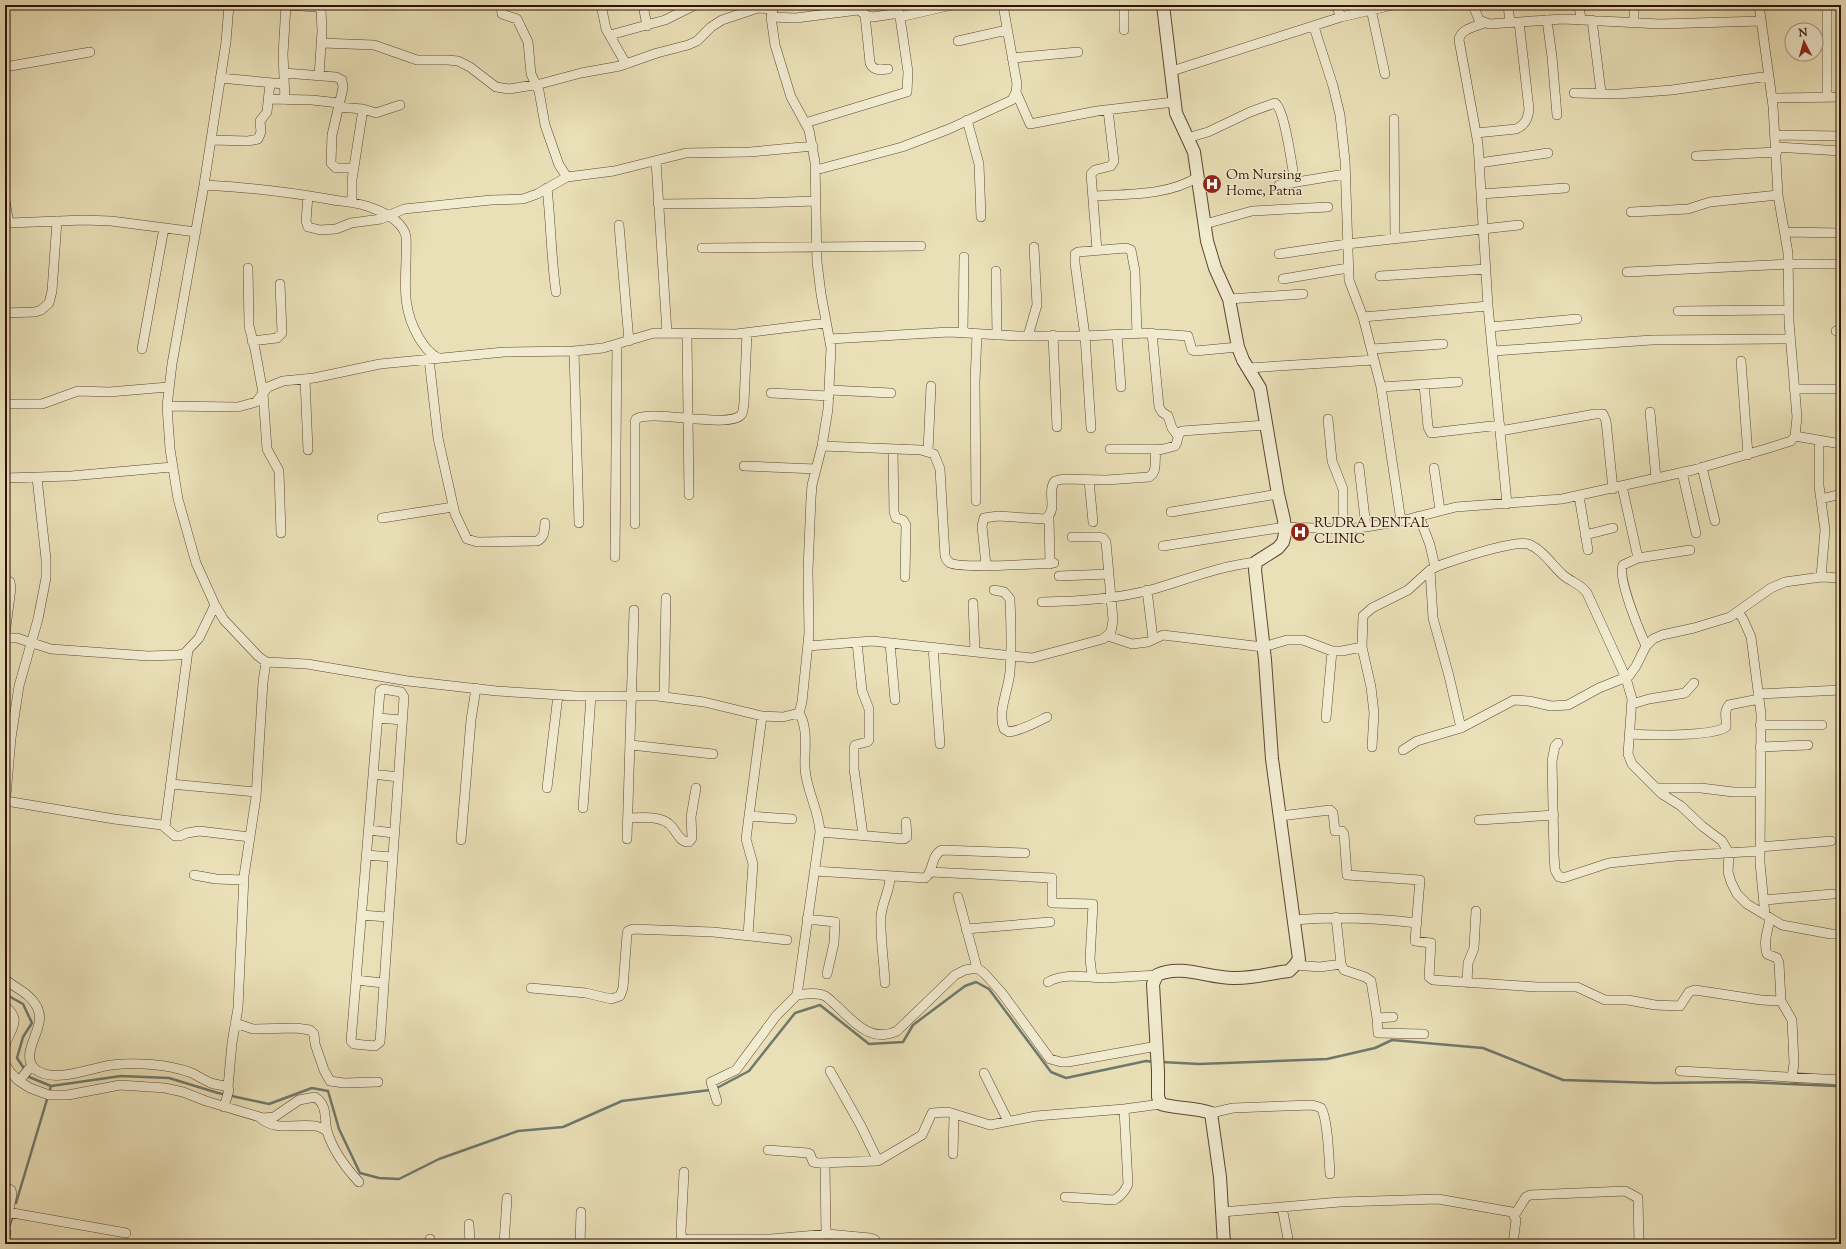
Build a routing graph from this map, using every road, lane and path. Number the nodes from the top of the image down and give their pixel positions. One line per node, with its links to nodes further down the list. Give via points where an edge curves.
1 (229, 5): 50 (street)
2 (286, 5): 38 (street, via 317,7 321,10); 46 (street)
3 (501, 5): 53 (street, via 502,14 517,19 522,28 528,42 531,74)
4 (601, 5): 36 (street, via 604,23)
5 (643, 5): 32 (street)
6 (695, 5): 32 (street, via 673,17)
7 (952, 5): 19 (street)
8 (1003, 5): 34 (street)
9 (1124, 5): 35 (street)
10 (1163, 5): 45 (street)
11 (1336, 5): 24 (street)
12 (1393, 5): 20 (street)
13 (1473, 5): 31 (street, via 1479,20)
14 (1508, 5): 28 (street)
15 (1580, 5): 26 (street)
16 (1634, 5): 29 (street)
17 (1758, 5): 30 (street)
18 (1827, 5): 57 (street)
19 (934, 7): 22 (street)
20 (1372, 9): 24 (street); 47 (street)
21 (773, 10): 23 (street, via 796,18 858,10); 42 (street, via 758,8 722,20 697,41); 70 (street, via 772,33 787,86 794,105)
22 (899, 12): 23 (street, via 873,17); 70 (street, via 908,72 907,92)
23 (866, 15): 44 (street, via 871,67)
24 (1341, 17): 33 (street)
25 (1547, 20): 26 (street); 28 (street); 67 (street)
26 (1581, 20): 27 (street)
27 (1592, 20): 29 (street); 55 (street)
28 (1515, 22): 31 (street); 71 (street, via 1529,109 1526,121 1516,129)
29 (1634, 22): 30 (street)
30 (1761, 22): 49 (street)
31 (1484, 23): 71 (street, via 1463,32 1459,40)
32 (647, 26): 36 (street)
33 (1314, 27): 45 (street); 86 (street, via 1337,101)
34 (1007, 30): 37 (street); 41 (street)
35 (1124, 30)
36 (610, 35): 42 (street)
37 (958, 41)
38 (322, 43): 48 (street); 53 (street, via 374,46 417,60 458,61 502,89)
39 (90, 52): 43 (street)
40 (1078, 52): 41 (street)
41 (1012, 58): 54 (street)
42 (626, 64): 53 (street)
43 (5, 67)
44 (888, 70)
45 (1172, 71): 62 (street)
46 (284, 73): 48 (street); 52 (street)
47 (1385, 74)
48 (319, 76): 63 (street, via 342,80 343,88)
49 (1769, 76): 55 (street, via 1672,90 1618,94); 59 (street)
50 (220, 78): 51 (street); 75 (street)
51 (270, 83): 52 (street); 60 (street)
52 (284, 84): 61 (street)
53 (537, 84): 87 (street, via 545,125 559,165)
54 (1016, 92): 66 (street, via 1030,124); 69 (street, via 1007,103)
55 (1601, 92): 56 (street)
56 (1574, 93)
57 (1827, 96): 58 (street); 59 (street)
58 (1841, 97)
59 (1772, 98): 72 (street)
60 (269, 99): 61 (street); 75 (street, via 267,112 260,121 261,132 258,139)
61 (285, 100): 63 (street)
62 (1174, 102): 66 (street); 74 (street)
63 (338, 105): 65 (street); 83 (street, via 332,135 331,163 336,168)
64 (400, 105): 65 (street, via 376,113)
65 (363, 109): 83 (street)
66 (1108, 110): 96 (street, via 1114,161 1111,166 1092,171)
67 (1557, 115)
68 (1394, 119): 115 (street)
69 (967, 120): 84 (street, via 902,147); 104 (street, via 979,164)
70 (805, 123): 76 (street)
71 (1476, 133): 82 (street)
72 (1775, 135): 73 (street); 77 (street)
73 (1841, 136)
74 (1187, 138): 85 (street, via 1208,132 1275,103 1280,108); 88 (street, via 1194,152)
75 (211, 140): 89 (street)
76 (813, 146): 81 (street, via 750,152 697,152); 84 (street)
77 (1776, 149): 78 (street); 80 (street); 94 (street)
78 (1841, 151)
79 (1548, 153): 82 (street)
80 (1696, 156)
81 (656, 161): 87 (street, via 614,171); 100 (street)
82 (1479, 163): 93 (street)
83 (354, 168): 99 (street, via 351,184)
84 (816, 170): 98 (street)
85 (1293, 171)
86 (1345, 174): 90 (street); 116 (street)
87 (567, 177): 91 (street)
88 (1198, 177): 96 (street, via 1185,185 1164,191); 107 (street)
89 (204, 185): 95 (street); 112 (street)
90 (1279, 185)
91 (547, 188): 103 (street, via 523,199 409,208); 134 (street)
92 (1565, 188): 93 (street)
93 (1481, 194): 111 (street)
94 (1778, 195): 102 (street, via 1715,202 1688,209); 113 (street)
95 (308, 196): 99 (street); 103 (street, via 306,221 311,228 336,229 351,223 368,222)
96 (1093, 196): 121 (street)
97 (5, 201): 106 (street)
98 (816, 201): 100 (street); 117 (street)
99 (352, 203): 103 (street, via 371,207)
100 (658, 204): 146 (street)
101 (1328, 208): 107 (street, via 1252,211)
102 (1632, 212)
103 (389, 216): 168 (street, via 400,224 406,236 406,300 410,321 427,351)
104 (981, 217)
105 (57, 221): 106 (street); 110 (street, via 111,221); 140 (street, via 49,303 35,312)
106 (7, 224)
107 (1205, 224): 136 (street, via 1211,256)
108 (619, 225): 158 (street)
109 (1519, 225): 111 (street)
110 (164, 228): 112 (street); 165 (street)
111 (1483, 228): 115 (street); 128 (street)
112 (196, 232): 176 (street)
113 (1785, 232): 114 (street); 124 (street)
114 (1841, 233)
115 (1395, 238): 116 (street)
116 (1347, 244): 122 (street); 127 (street)
117 (816, 246): 118 (street); 120 (street); 143 (street, via 818,278)
118 (921, 246)
119 (1034, 246): 155 (street, via 1037,305)
120 (702, 248)
121 (1097, 250): 150 (street, via 1131,250); 156 (street, via 1078,252 1075,257)
122 (1279, 254)
123 (964, 257): 145 (street)
124 (1788, 264): 125 (street); 130 (street); 138 (street)
125 (1841, 264)
126 (248, 268): 160 (street, via 248,318)
127 (1348, 268): 132 (street); 141 (street, via 1352,292)
128 (1486, 269): 131 (street); 137 (street)
129 (996, 271): 152 (street)
130 (1627, 272)
131 (1380, 276)
132 (1283, 279)
133 (280, 284): 160 (street, via 282,333 277,338)
134 (556, 292)
135 (1303, 294): 136 (street)
136 (1229, 299): 163 (street)
137 (1488, 306): 141 (street); 144 (street)
138 (1789, 310): 139 (street); 157 (street)
139 (1678, 311)
140 (5, 313)
141 (1363, 317): 164 (street)
142 (1577, 318): 144 (street)
143 (826, 323): 147 (street); 159 (street)
144 (1490, 327): 167 (street)
145 (963, 332): 149 (street); 159 (street)
146 (667, 333): 148 (street); 158 (street, via 654,333)
147 (747, 333): 148 (street); 188 (street, via 744,403 741,416 730,419)
148 (687, 334): 188 (street)
149 (976, 334): 152 (street); 222 (street)
150 (1137, 334): 151 (street); 154 (street)
151 (1152, 334): 163 (street, via 1188,336 1192,350 1195,351); 194 (street, via 1158,407 1168,416)
152 (997, 335): 155 (street)
153 (1053, 335): 155 (street); 156 (street); 191 (street)
154 (1117, 335): 156 (street); 177 (street)
155 (1028, 336)
156 (1085, 336): 192 (street)
157 (1790, 339): 167 (street, via 1636,341); 179 (street)
158 (629, 340): 161 (street)
159 (830, 340): 182 (street)
160 (252, 341): 181 (street)
161 (617, 344): 166 (street); 247 (street)
162 (1443, 344): 164 (street)
163 (1238, 347): 171 (street)
164 (1372, 348): 169 (street)
165 (142, 349)
166 (574, 351): 168 (street, via 519,351); 234 (street)
167 (1493, 351): 193 (street)
168 (434, 358): 172 (street, via 367,366); 224 (street, via 436,429)
169 (1374, 360): 171 (street); 178 (street)
170 (1741, 361): 204 (street)
171 (1248, 368): 190 (street, via 1260,388)
172 (305, 379): 181 (street, via 275,383); 202 (street)
173 (1458, 382): 174 (street)
174 (1424, 384): 178 (street); 193 (street, via 1428,427 1431,433)
175 (931, 386): 203 (street)
176 (168, 387): 185 (street, via 109,392 78,391 42,404); 186 (street)
177 (1120, 387)
178 (1381, 387): 230 (street)
179 (1794, 389): 180 (street); 195 (street, via 1797,417)
180 (1841, 389)
181 (263, 393): 186 (street, via 256,402 238,407); 240 (street, via 267,449 277,466 280,478)
182 (829, 393): 183 (street); 184 (street); 198 (street)
183 (891, 393)
184 (771, 394)
185 (5, 404)
186 (167, 406): 206 (street)
187 (1650, 412): 214 (street)
188 (688, 419): 219 (street); 235 (street, via 646,415 636,419)
189 (1328, 419): 239 (street, via 1332,461 1343,489)
190 (1266, 425): 194 (street, via 1186,430); 217 (street)
191 (1057, 427)
192 (1091, 428)
193 (1500, 428): 216 (street, via 1603,414); 223 (street)
194 (1178, 436): 201 (street, via 1175,446)
195 (1795, 436): 196 (street); 204 (street, via 1785,443)
196 (1819, 441): 197 (street); 221 (street, via 1818,473)
197 (1841, 444)
198 (822, 446): 199 (street); 210 (street)
199 (893, 449): 203 (street); 254 (street, via 894,512 896,518 903,520 906,525)
200 (1110, 449): 201 (street)
201 (1158, 449): 215 (street, via 1155,453 1154,473 1149,477)
202 (308, 450)
203 (928, 452): 250 (street, via 934,454 940,469 947,561 958,565)
204 (1748, 455): 209 (street)
205 (744, 466): 210 (street)
206 (172, 467): 213 (street); 264 (street, via 193,553)
207 (1359, 467): 237 (street)
208 (1434, 468): 225 (street)
209 (1702, 468): 211 (street); 231 (street)
210 (816, 469): 274 (street, via 810,498)
211 (1682, 472): 214 (street); 241 (street)
212 (5, 478): 213 (street)
213 (37, 478): 273 (street, via 46,578)
214 (1656, 478): 216 (street)
215 (1089, 480): 227 (street, via 1055,481 1052,511); 232 (street)
216 (1617, 488): 220 (street); 248 (street)
217 (1278, 494): 226 (street); 236 (street)
218 (1841, 494): 221 (street)
219 (689, 495)
220 (1579, 496): 223 (street, via 1543,502); 242 (street)
221 (1821, 499): 255 (street, via 1825,530)
222 (976, 501)
223 (1506, 504): 225 (street)
224 (453, 507): 229 (street); 233 (street, via 464,535 472,542 537,541 544,535)
225 (1440, 510): 228 (street)
226 (1171, 512)
227 (1049, 516): 250 (street, via 1052,564); 250 (street, via 1045,520 998,516 984,518 982,526)
228 (1419, 516): 230 (street); 251 (street, via 1430,545)
229 (382, 518)
230 (1401, 521): 237 (street)
231 (1715, 521)
232 (1092, 522)
233 (545, 523)
234 (579, 523)
235 (635, 524)
236 (1285, 527): 239 (street); 244 (street); 249 (street, via 1283,542)
237 (1366, 528): 239 (street)
238 (1614, 528): 242 (street)
239 (1343, 529)
240 (281, 533)
241 (1696, 533)
242 (1585, 535): 245 (street)
243 (1072, 537): 252 (street, via 1103,538 1106,542)
244 (1163, 546)
245 (1588, 550)
246 (1690, 550): 248 (street)
247 (615, 557)
248 (1638, 558): 275 (street, via 1622,565 1622,572 1636,622)
249 (1256, 562): 259 (street, via 1220,568); 276 (street, via 1255,576)
250 (986, 565)
251 (1432, 569): 277 (street, via 1408,590 1366,612 1362,621); 284 (street, via 1507,546 1522,544 1533,547 1562,574 1583,587); 305 (street, via 1433,618)
252 (1110, 574): 253 (street); 260 (street)
253 (1059, 576)
254 (905, 577)
255 (1821, 577): 256 (street); 266 (street, via 1785,582 1771,588)
256 (1841, 578)
257 (5, 580): 267 (street, via 10,582 11,588)
258 (994, 590): 282 (street, via 1004,592 1010,599)
259 (1147, 590): 260 (street); 270 (street)
260 (1112, 597): 262 (street); 268 (street, via 1113,620)
261 (666, 598): 293 (street)
262 (1042, 602)
263 (973, 603): 280 (street)
264 (215, 605): 279 (street, via 199,638); 283 (street, via 232,629)
265 (634, 610): 291 (street)
266 (1738, 612): 275 (street, via 1713,622 1662,635); 294 (street, via 1751,637)
267 (5, 634)
268 (1108, 636): 270 (street, via 1132,644); 282 (street, via 1040,657 1024,658)
269 (5, 638): 273 (street, via 17,638)
270 (1153, 639): 276 (street, via 1163,636)
271 (857, 642): 272 (street); 274 (street); 337 (street, via 862,691 869,709 869,740 855,745 854,748 854,769)
272 (890, 643): 278 (street); 295 (street)
273 (31, 644): 279 (street, via 148,656 178,655); 323 (street, via 21,676 15,710)
274 (808, 646): 297 (street)
275 (1646, 646): 284 (street, via 1632,674)
276 (1263, 647): 281 (street, via 1287,640 1303,640); 328 (street, via 1272,759)
277 (1362, 647): 281 (street); 311 (street, via 1373,702)
278 (933, 648): 280 (street); 308 (street)
279 (188, 650): 317 (street)
280 (975, 651): 282 (street)
281 (1332, 651): 301 (street)
282 (1011, 655): 299 (street, via 1009,681 1002,710 1004,729 1013,732)
283 (266, 662): 285 (street, via 307,664); 321 (street)
284 (1626, 678): 296 (street); 305 (street, via 1599,688 1568,705 1551,706 1514,700)
285 (394, 679): 287 (street); 289 (street)
286 (1694, 683): 296 (street, via 1685,693)
287 (476, 688): 290 (street); 340 (street)
288 (1841, 690): 294 (street)
289 (393, 691): 300 (street, via 380,691); 302 (street, via 404,695)
290 (558, 695): 292 (street); 318 (street)
291 (632, 695): 292 (street); 293 (street); 309 (street)
292 (591, 696): 325 (street)
293 (664, 697): 298 (street, via 704,702)
294 (1759, 697): 303 (street); 306 (street, via 1729,705 1725,711 1726,727 1723,729 1652,736)
295 (895, 700)
296 (1632, 704): 306 (street)
297 (799, 713): 298 (street, via 783,717); 335 (street, via 805,733 806,774)
298 (762, 716): 327 (street)
299 (1047, 717)
300 (378, 718): 302 (street); 315 (street)
301 (1326, 718)
302 (402, 720): 316 (street)
303 (1760, 725): 304 (street); 312 (street)
304 (1822, 725)
305 (1461, 728): 313 (street, via 1417,741)
306 (1628, 734): 320 (street, via 1628,754 1632,764)
307 (1558, 743): 326 (street, via 1552,761)
308 (940, 744)
309 (631, 745): 314 (street); 329 (street)
310 (1808, 745): 312 (street)
311 (1372, 747)
312 (1760, 747): 322 (street)
313 (1403, 750)
314 (713, 754)
315 (373, 774): 316 (street); 334 (street)
316 (398, 777): 336 (street)
317 (171, 784): 321 (street); 333 (street)
318 (548, 788)
319 (696, 788): 329 (street, via 691,821 692,838 689,842 681,839 670,824 664,821)
320 (1656, 788): 322 (street); 344 (street, via 1717,836)
321 (256, 792): 338 (street)
322 (1759, 792): 342 (street)
323 (6, 801): 324 (street); 333 (street)
324 (5, 807)
325 (583, 808)
326 (1554, 815): 331 (street); 344 (street, via 1555,870 1559,877 1563,878 1609,863)
327 (749, 816): 330 (street); 366 (street, via 746,842 753,864)
328 (1280, 816): 361 (street); 363 (street, via 1330,810 1333,813 1335,831 1342,831 1344,834 1347,875 1420,880)
329 (628, 818): 339 (street)
330 (792, 819)
331 (1479, 820)
332 (906, 822): 337 (street, via 907,837 904,839)
333 (166, 827): 338 (street, via 175,836 199,830)
334 (369, 830): 336 (street); 345 (street)
335 (820, 832): 337 (street); 347 (street)
336 (394, 833): 346 (street)
337 (863, 835)
338 (250, 837): 351 (street)
339 (628, 839)
340 (461, 840)
341 (1831, 842): 342 (street)
342 (1760, 849): 344 (street); 354 (street)
343 (1025, 853): 348 (street, via 942,850 935,855)
344 (1729, 853): 359 (street, via 1728,872 1737,894 1747,904)
345 (367, 855): 346 (street); 356 (street)
346 (391, 857): 357 (street)
347 (815, 871): 350 (street); 360 (street)
348 (930, 872): 350 (street, via 925,878); 373 (street, via 1052,878 1052,903 1093,904 1090,960)
349 (194, 875): 351 (street)
350 (890, 877): 378 (street, via 881,917)
351 (244, 880): 386 (street, via 238,1008)
352 (1833, 894): 354 (street)
353 (958, 898): 364 (street)
354 (1764, 900): 359 (street)
355 (1476, 911): 379 (street, via 1474,948 1468,963)
356 (362, 915): 357 (street); 375 (street)
357 (388, 917): 377 (street)
358 (1336, 917): 361 (street); 363 (street); 368 (street)
359 (1768, 917): 365 (street, via 1782,925); 382 (street, via 1766,949 1767,954 1777,958 1779,963)
360 (807, 920): 371 (street, via 833,920 836,923); 381 (street)
361 (1294, 920): 369 (street, via 1299,959)
362 (1050, 922): 364 (street)
363 (1417, 923): 379 (street, via 1415,941 1431,943 1428,977 1433,980)
364 (966, 929): 370 (street)
365 (1841, 934)
366 (748, 935): 367 (street); 380 (street, via 633,929 627,934 623,988 618,998 606,999 586,993)
367 (787, 940)
368 (1341, 964): 369 (street, via 1320,967); 384 (street, via 1344,970 1371,981)
369 (1295, 965): 372 (street, via 1289,971 1234,978 1185,971)
370 (977, 968): 381 (street, via 955,975 897,1031 890,1034 867,1032 827,997 820,994); 390 (street, via 1002,993 1044,1052 1054,1061 1068,1062)
371 (826, 974)
372 (1157, 975): 373 (street, via 1105,978); 390 (street, via 1152,984)
373 (1092, 976): 376 (street, via 1061,977)
374 (5, 980): 392 (street, via 26,994 38,1011 39,1027 30,1052)
375 (356, 980): 377 (street); 377 (street, via 351,1041 354,1044 376,1046 380,1042)
376 (1048, 982)
377 (384, 983)
378 (885, 983)
379 (1467, 983): 382 (street, via 1577,987 1605,1000 1628,1000 1676,1007 1683,1004 1689,992 1695,990)
380 (532, 988)
381 (797, 995): 401 (street, via 776,1016 736,1070 711,1082)
382 (1781, 1001): 396 (street, via 1792,1020)
383 (5, 1006): 387 (street, via 15,1017)
384 (1377, 1018): 385 (street); 388 (street, via 1378,1033)
385 (1393, 1018)
386 (235, 1023): 399 (street, via 253,1029 310,1030 314,1034 319,1057 330,1081); 400 (street)
387 (8, 1030): 389 (street)
388 (1424, 1034)
389 (5, 1046)
390 (1157, 1048): 402 (street, via 1158,1097)
391 (5, 1064): 397 (street)
392 (31, 1066): 397 (street); 400 (street, via 52,1075 117,1065 157,1066 192,1073)
393 (1680, 1070): 396 (street)
394 (830, 1071): 412 (street)
395 (984, 1073): 408 (street)
396 (1792, 1078): 398 (street)
397 (20, 1080): 403 (street, via 47,1095 68,1095 120,1085 143,1086 175,1089)
398 (1841, 1080)
399 (378, 1082)
400 (229, 1089): 403 (street)
401 (716, 1099)
402 (1161, 1104): 404 (street); 405 (street)
403 (225, 1106): 407 (street)
404 (1124, 1109): 408 (street, via 1036,1116); 418 (street, via 1126,1190 1114,1200)
405 (1211, 1113): 415 (street, via 1234,1108 1318,1106 1325,1123); 423 (street)
406 (954, 1114): 408 (street, via 990,1125); 411 (street); 412 (street, via 932,1112 922,1135)
407 (258, 1116): 409 (street, via 270,1124 284,1127 315,1126); 409 (street, via 274,1117 299,1100 315,1097 323,1106)
408 (1008, 1122)
409 (327, 1131): 416 (street, via 341,1161)
410 (768, 1150): 413 (street, via 808,1153 813,1162)
411 (953, 1154)
412 (878, 1161): 413 (street)
413 (825, 1164): 428 (street)
414 (684, 1172): 429 (street)
415 (1330, 1174)
416 (359, 1182)
417 (5, 1187): 421 (street, via 12,1191)
418 (1065, 1197)
419 (507, 1198): 431 (street)
420 (1282, 1207): 423 (street); 424 (street, via 1340,1202 1438,1199 1512,1212); 435 (street)
421 (7, 1212): 426 (street); 427 (street)
422 (581, 1212): 432 (street)
423 (1222, 1212): 434 (street)
424 (1514, 1216): 436 (street, via 1516,1220); 437 (street, via 1530,1195 1625,1191 1638,1198)
425 (469, 1224): 430 (street)
426 (5, 1228)
427 (126, 1233)
428 (826, 1234): 429 (street, via 766,1240 690,1239); 433 (street, via 870,1238)
429 (682, 1243)
430 (470, 1244)
431 (504, 1244)
432 (580, 1244)
433 (877, 1244)
434 (1224, 1244)
435 (1289, 1244)
436 (1513, 1244)
437 (1639, 1244)

